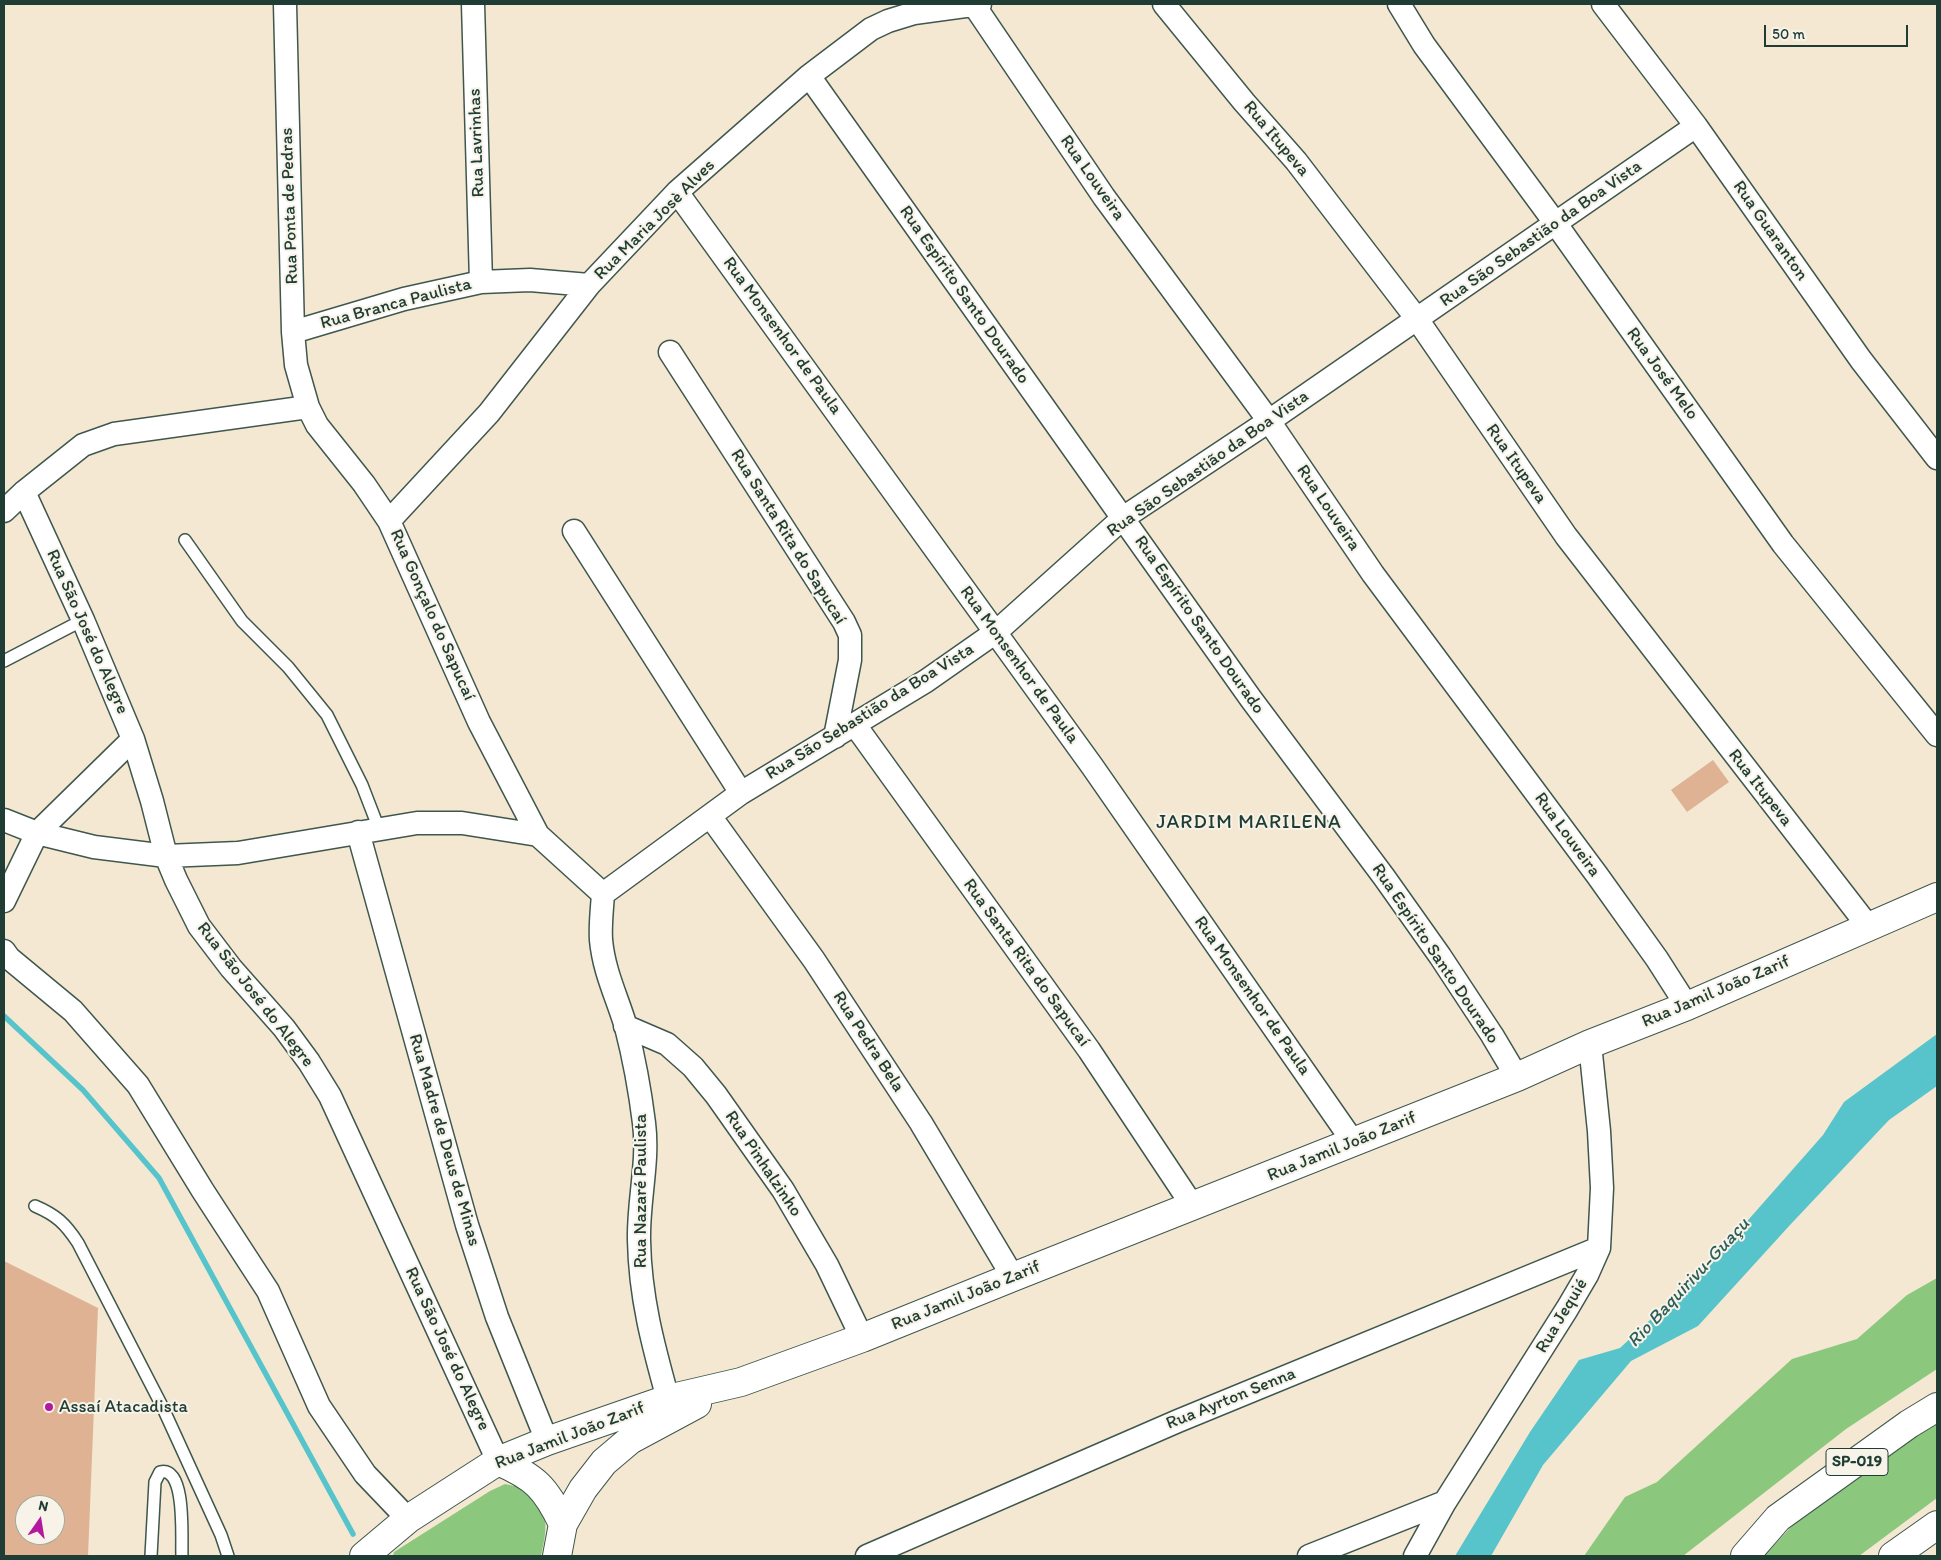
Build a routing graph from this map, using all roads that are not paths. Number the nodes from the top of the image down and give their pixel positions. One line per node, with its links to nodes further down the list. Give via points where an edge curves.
1 (285, 4): 14 (street, Rua Ponta de Pedras)
2 (473, 4): 11 (street, Rua Lavrinhas)
3 (1164, 4): 13 (street, Rua Itupeva, via 1296,161)
4 (1400, 4): 10 (street, Rua José Melo, via 1424,45)
5 (1603, 4): 8 (street, Rua Guaranton)
6 (977, 5): 7 (street, Rua Maria Josè Alves, via 914,13 888,21 871,29); 17 (street, Rua Louveira, via 1104,197)
7 (809, 76): 9 (street, Rua Maria Josè Alves); 21 (street, Rua Espírito Santo Dourado)
8 (1696, 126): 10 (street, Rua São Sebastião da Boa Vista); 18 (street, Rua Guaranton, via 1861,360)
9 (677, 192): 12 (street, Rua Maria Josè Alves); 26 (street, Rua Monsenhor de Paula)
10 (1556, 224): 13 (street, Rua São Sebastião da Boa Vista); 29 (street, Rua José Melo, via 1783,544)
11 (482, 282): 12 (street, Rua Branca Paulista, via 530,280); 14 (street, Rua Branca Paulista, via 404,299)
12 (589, 285): 22 (street, Rua Maria Josè Alves, via 489,413)
13 (1417, 319): 17 (street, Rua São Sebastião da Boa Vista); 42 (street, Rua Itupeva, via 1566,536)
14 (294, 332): 16 (street, Rua Ponta de Pedras, via 296,365)
15 (670, 352): 30 (street, Rua Santa Rita do Sapucaí, via 844,622 850,636 850,660)
16 (308, 407): 19 (street, via 97,438 83,445); 22 (street, Rua Gonçalo do Sapucaí, via 317,425)
17 (1269, 422): 21 (street, Rua São Sebastião da Boa Vista); 44 (street, Rua Louveira, via 1373,574 1597,875)
18 (1937, 458)
19 (24, 492): 20 (street); 25 (street, Rua São José do Alegre)
20 (4, 511)
21 (1123, 518): 26 (street, Rua São Sebastião da Boa Vista); 47 (street, Rua Espírito Santo Dourado, via 1251,699 1384,877 1492,1034)
22 (389, 521): 37 (street, Rua Gonçalo do Sapucaí, via 479,722)
23 (574, 531): 32 (street)
24 (185, 540): 35 (lane, via 242,621 288,667 327,714 362,785)
25 (83, 620): 27 (lane); 31 (street, Rua São José do Alegre)
26 (996, 632): 28 (street, Rua São Sebastião da Boa Vista, via 926,681); 48 (street, Rua Monsenhor de Paula)
27 (4, 661)
28 (855, 724): 30 (street, Rua São Sebastião da Boa Vista); 50 (street, Rua Santa Rita do Sapucaí, via 1089,1050)
29 (1937, 735)
30 (835, 737): 32 (street, Rua São Sebastião da Boa Vista)
31 (133, 739): 36 (street); 38 (street, Rua São José do Alegre)
32 (741, 793): 33 (street, Rua São Sebastião da Boa Vista)
33 (710, 816): 39 (street, Rua São Sebastião da Boa Vista); 52 (street, Rua Pedra Bela, via 814,960 921,1123)
34 (4, 820): 36 (street)
35 (368, 831): 37 (street, via 417,823 462,823); 38 (street, via 238,853); 57 (street, Rua Madre de Deus de Minas, via 467,1225 497,1317)
36 (37, 833): 38 (street, via 94,847); 41 (street)
37 (538, 835): 39 (street)
38 (166, 856): 58 (street, Rua São José do Alegre, via 200,926 231,968 284,1028 330,1096)
39 (603, 894): 45 (street, Rua Nazaré Paulista, via 601,938 605,964)
40 (1937, 897): 42 (main road, Rua Jamil João Zarif)
41 (4, 901)
42 (1868, 926): 44 (main road, Rua Jamil João Zarif)
43 (4, 951): 61 (street, via 73,1011 138,1085 268,1290 319,1406 365,1474)
44 (1687, 1006): 46 (main road, Rua Jamil João Zarif)
45 (626, 1026): 53 (street, Rua Pinhalzinho, via 667,1044 693,1067 716,1095 784,1190 827,1265); 55 (street, Rua Nazaré Paulista, via 644,1126 638,1238 640,1279 647,1322)
46 (1590, 1044): 47 (main road, Rua Jamil João Zarif); 51 (street, Rua Jequié, via 1599,1131)
47 (1517, 1077): 48 (main road, Rua Jamil João Zarif)
48 (1354, 1143): 50 (main road, Rua Jamil João Zarif)
49 (35, 1206): 67 (lane, via 60,1220 78,1243 162,1406)
50 (1192, 1206): 52 (main road, Rua Jamil João Zarif)
51 (1599, 1248): 59 (street, Rua Jequié, via 1567,1309); 69 (street, Rua Ayrton Senna, via 1178,1421)
52 (1013, 1277): 53 (main road, Rua Jamil João Zarif)
53 (862, 1338): 54 (main road, Rua Jamil João Zarif)
54 (741, 1382): 55 (main road, Rua Jamil João Zarif); 62 (main road, Rua Jamil João Zarif, via 630,1440 599,1469)
55 (668, 1399): 57 (main road, Rua Jamil João Zarif)
56 (1937, 1407): 60 (main road, SP-019)
57 (547, 1441): 58 (main road, Rua Jamil João Zarif)
58 (498, 1461): 61 (main road, Rua Jamil João Zarif); 62 (main road, via 528,1476 544,1489)
59 (1445, 1502): 70 (street); 71 (street, Rua Jequié)
60 (1778, 1518): 72 (main road); 73 (main road, SP-019)
61 (408, 1519): 64 (main road, Rua Jamil João Zarif)
62 (562, 1524): 68 (main road, Rua Jamil João Zarif)
63 (1937, 1525): 74 (main road)
64 (371, 1553)
65 (151, 1556): 66 (lane, via 155,1482 164,1471 173,1477 180,1492)
66 (182, 1556)
67 (228, 1556)
68 (557, 1556)
69 (867, 1556)
70 (1309, 1556)
71 (1415, 1556)
72 (1727, 1556)
73 (1745, 1556)
74 (1893, 1556)

